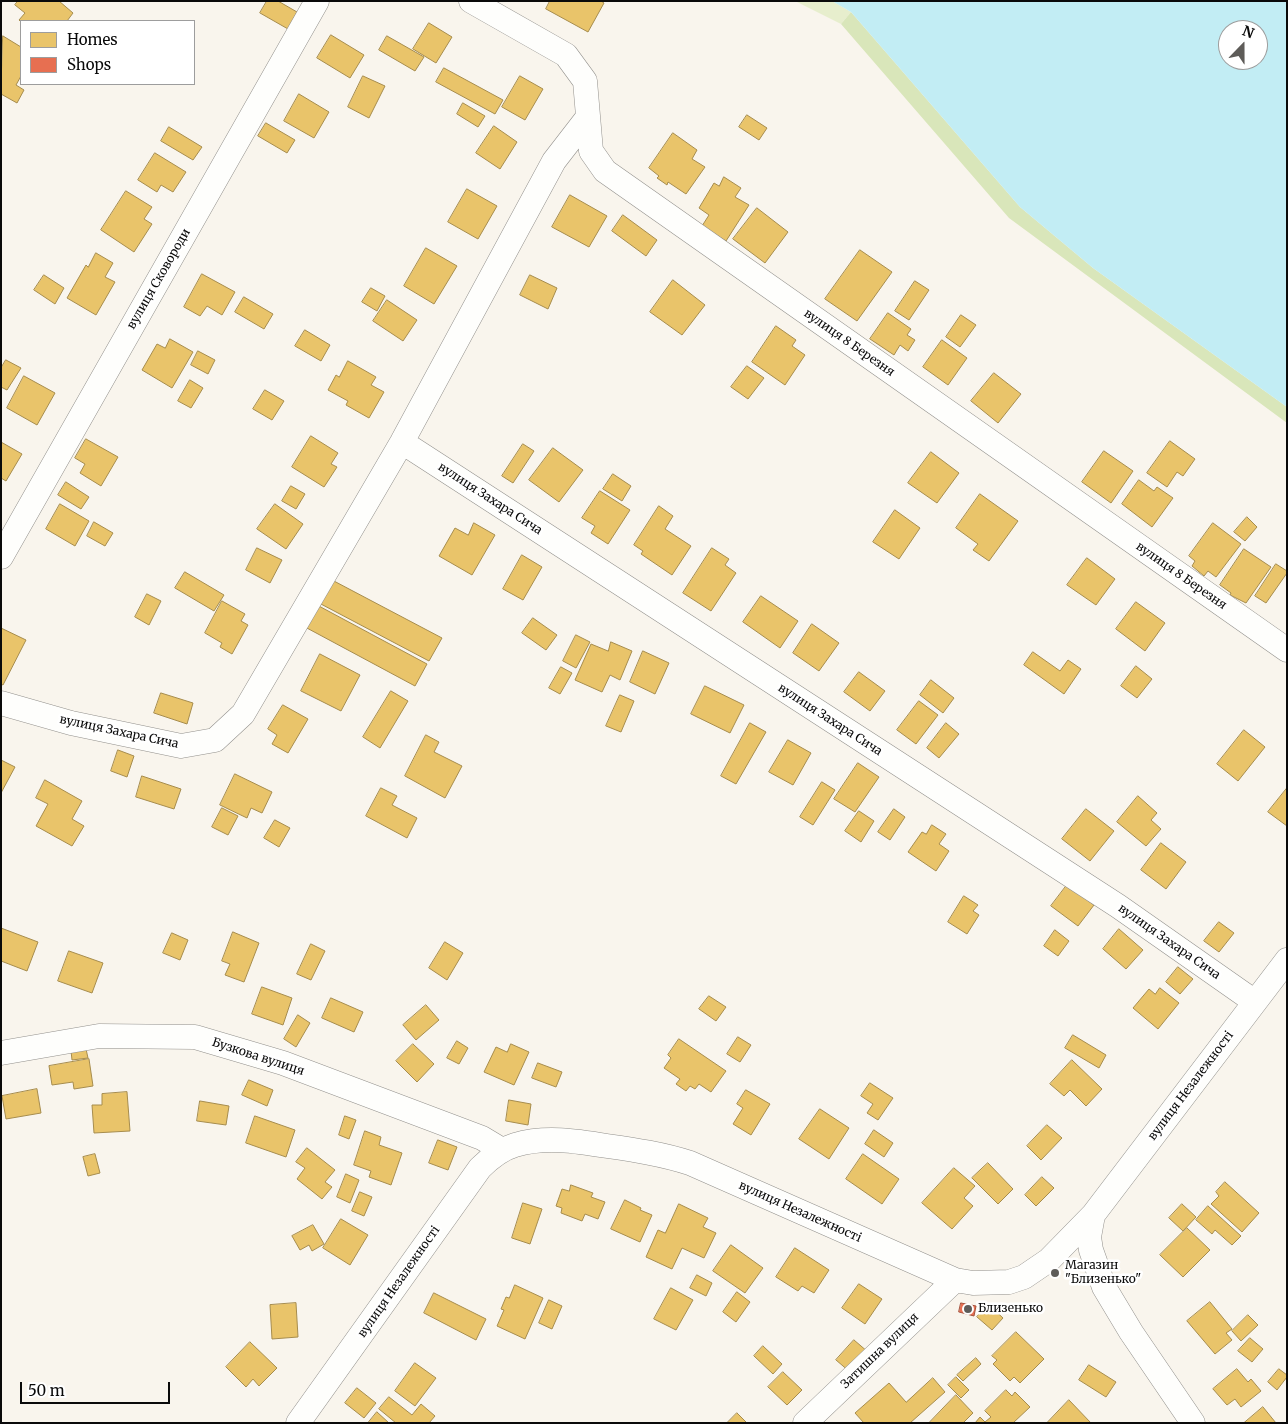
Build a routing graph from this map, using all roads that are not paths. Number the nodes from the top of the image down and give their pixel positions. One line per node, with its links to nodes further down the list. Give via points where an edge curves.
1 (317, 1): 5 (street, вулиця Сковороди)
2 (471, 1): 3 (street, вулиця 8 Березня, via 566,55 585,81)
3 (588, 117): 4 (street, вулиця Захара Сича, via 554,161); 6 (street, вулиця 8 Березня, via 591,151 605,171)
4 (402, 442): 7 (street, вулиця Захара Сича, via 242,714 214,740 181,746 71,723); 9 (street, вулиця Захара Сича, via 1118,906)
5 (1, 557)
6 (1287, 650)
7 (1, 704)
8 (1287, 960): 9 (street, вулиця Незалежності)
9 (1255, 1002): 12 (street, вулиця Незалежності)
10 (1, 1052): 11 (street, Бузкова вулиця, via 99,1036 195,1036 292,1066 482,1138)
11 (502, 1150): 13 (street, вулиця Незалежності, via 527,1142 556,1140 670,1156); 14 (street, вулиця Незалежності, via 480,1168)
12 (1093, 1215): 13 (street, вулиця Незалежності, via 1049,1260 1024,1277 991,1284); 16 (street, via 1089,1236 1091,1250 1104,1287)
13 (954, 1280): 15 (street, Затишна вулиця)
14 (298, 1423)
15 (805, 1423)
16 (1193, 1423)

